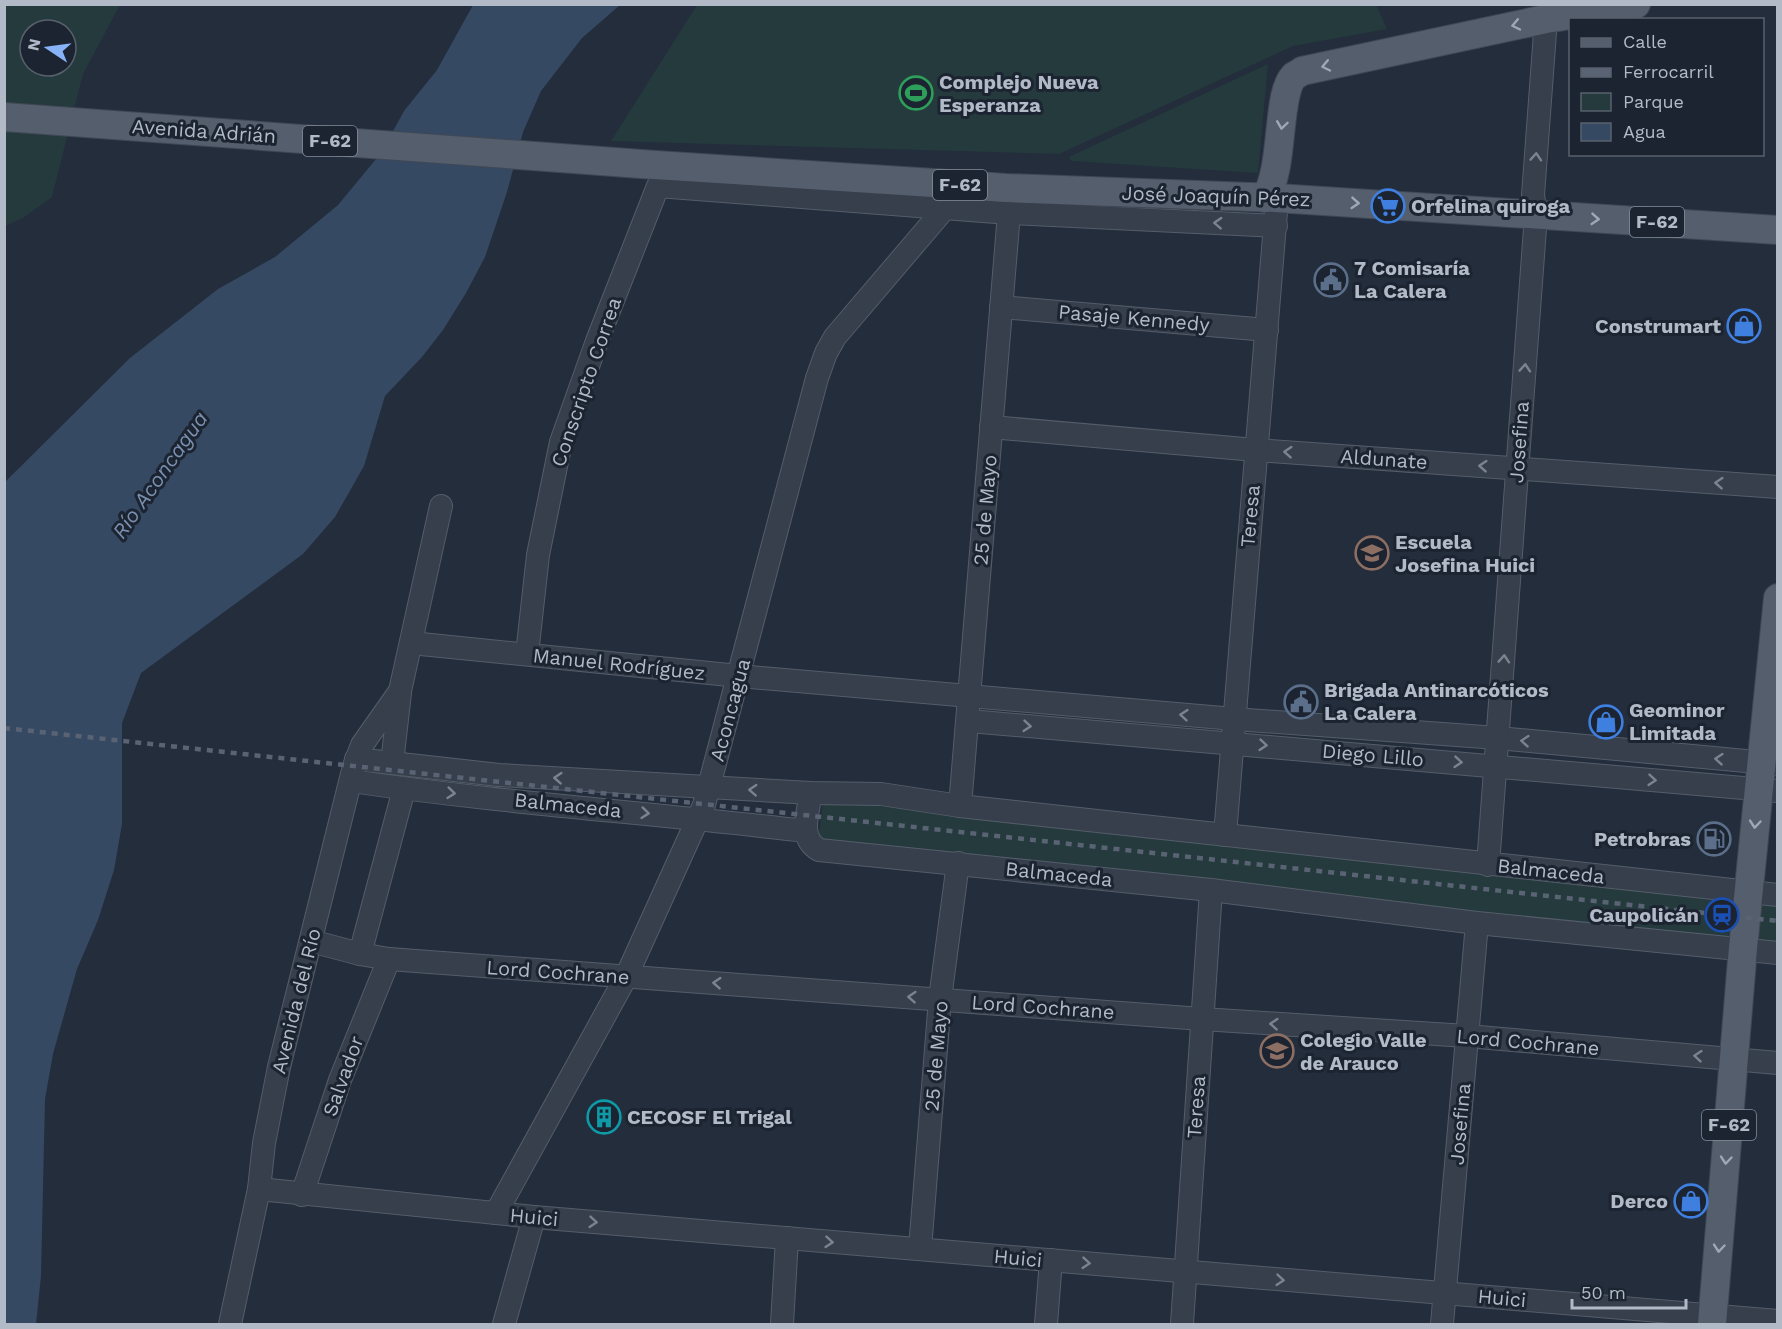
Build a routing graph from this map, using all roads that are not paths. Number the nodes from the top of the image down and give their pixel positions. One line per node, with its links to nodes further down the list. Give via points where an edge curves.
1 (1636, 4): 2 (main road)
2 (1546, 19): 5 (main road, Teresa, one-way to 5, via 1302,71 1293,77 1287,90); 8 (street, Josefina, one-way to 2, via 1533,195)
3 (4, 117): 4 (main road, Avenida Adrián / F-62)
4 (656, 176): 5 (main road, José Joaquín Pérez / F-62, via 1006,188); 6 (street, José Joaquín Pérez); 20 (street, Conscripto Correa, via 561,442 538,555)
5 (1272, 190): 8 (main road, José Joaquín Pérez / F-62, one-way to 8, via 1323,201); 9 (street, Teresa)
6 (945, 208): 7 (street, José Joaquín Pérez); 21 (street, Aconcagua, via 835,337 826,353)
7 (1009, 213): 9 (street, José Joaquín Pérez, one-way to 7); 11 (street, 25 de Mayo)
8 (1536, 215): 10 (main road, José Joaquín Pérez / F-62, one-way to 10); 15 (street, Josefina, one-way to 8)
9 (1276, 226): 12 (street, Teresa)
10 (1778, 230)
11 (1001, 307): 12 (street, Pasaje Kennedy); 13 (street, 25 de Mayo)
12 (1267, 330): 14 (street, Teresa)
13 (991, 427): 14 (street, Aldunate); 23 (street, 25 de Mayo)
14 (1256, 450): 15 (street, Aldunate, one-way to 14); 24 (street, Teresa)
15 (1518, 468): 16 (street, Aldunate, one-way to 15); 26 (street, Josefina, one-way to 15)
16 (1778, 487)
17 (441, 506): 19 (street, Avenida del Río)
18 (1778, 598): 31 (main road, F-62)
19 (411, 643): 20 (street, Manuel Rodríguez); 22 (street, Avenida del Río)
20 (527, 654): 21 (street, Manuel Rodríguez)
21 (739, 676): 23 (street, Manuel Rodríguez); 32 (street, Aconcagua)
22 (400, 691): 28 (street, Avenida del Río); 30 (street, Avenida del Río, via 362,746)
23 (969, 696): 24 (street, Diego Lillo, one-way to 23); 25 (street, 25 de Mayo)
24 (1234, 719): 26 (street, Diego Lillo); 27 (street, Teresa)
25 (969, 721): 27 (street, Diego Lillo, one-way to 27); 35 (street, 25 de Mayo)
26 (1498, 738): 29 (street, Josefina); 31 (street, Diego Lillo, one-way to 26)
27 (1232, 743): 29 (street, Diego Lillo, one-way to 29); 38 (street, Teresa)
28 (392, 763): 30 (street, Balmaceda); 32 (street, Balmaceda, one-way to 28, via 499,775)
29 (1496, 766): 31 (street, Diego Lillo, one-way to 31); 40 (street, Josefina)
30 (354, 770): 33 (street, Balmaceda); 45 (street, Avenida del Río)
31 (1769, 777): 42 (main road, F-62, one-way to 42)
32 (708, 788): 34 (street, Balmaceda, one-way to 32); 36 (street, Aconcagua)
33 (404, 789): 36 (street, Balmaceda, one-way to 36); 48 (street)
34 (811, 793): 35 (street, Balmaceda, via 881,794); 37 (street)
35 (960, 806): 38 (street, Balmaceda)
36 (698, 818): 37 (street, Balmaceda); 50 (street, Aconcagua)
37 (805, 831): 39 (street, Balmaceda, via 811,846 819,850)
38 (1225, 835): 40 (street, Balmaceda)
39 (958, 863): 41 (street, Balmaceda); 51 (street, 25 de Mayo)
40 (1488, 865): 42 (street, Balmaceda)
41 (1211, 890): 44 (street, Balmaceda); 52 (street, Teresa)
42 (1749, 891): 43 (street, Balmaceda); 46 (main road, F-62)
43 (1778, 895)
44 (1477, 923): 46 (street, Balmaceda); 53 (street, Josefina)
45 (310, 941): 48 (street, Lord Cochrane); 56 (street, Avenida del Río, via 279,1066)
46 (1743, 948): 47 (street, Balmaceda); 54 (main road, F-62)
47 (1778, 953)
48 (360, 954): 49 (street, Lord Cochrane)
49 (389, 958): 50 (street, Lord Cochrane); 57 (street, Salvador, via 340,1080)
50 (626, 977): 51 (street, Lord Cochrane, one-way to 50); 58 (street, Aconcagua)
51 (940, 999): 52 (street, Lord Cochrane); 61 (street, 25 de Mayo)
52 (1202, 1019): 53 (street, Lord Cochrane, one-way to 52); 63 (street, Teresa)
53 (1467, 1036): 54 (street, Lord Cochrane, one-way to 53); 64 (street, Josefina)
54 (1735, 1059): 55 (street, Lord Cochrane); 65 (main road, F-62, one-way to 65)
55 (1778, 1063)
56 (259, 1189): 57 (street, Huici); 67 (street, Avenida del Río)
57 (302, 1195): 58 (street, Huici)
58 (496, 1213): 59 (street, Huici)
59 (534, 1217): 60 (street, Huici, one-way to 60); 68 (street)
60 (787, 1238): 61 (street, Huici, one-way to 61); 69 (street)
61 (920, 1250): 62 (street, Huici)
62 (1051, 1260): 63 (street, Huici, one-way to 63); 70 (street)
63 (1186, 1272): 64 (street, Huici, one-way to 64); 71 (street, Teresa)
64 (1445, 1293): 65 (street, Huici); 72 (street, Josefina)
65 (1713, 1320): 66 (street, Huici)
66 (1778, 1321)
67 (230, 1324)
68 (504, 1324)
69 (782, 1324)
70 (1046, 1324)
71 (1182, 1324)
72 (1442, 1324)

